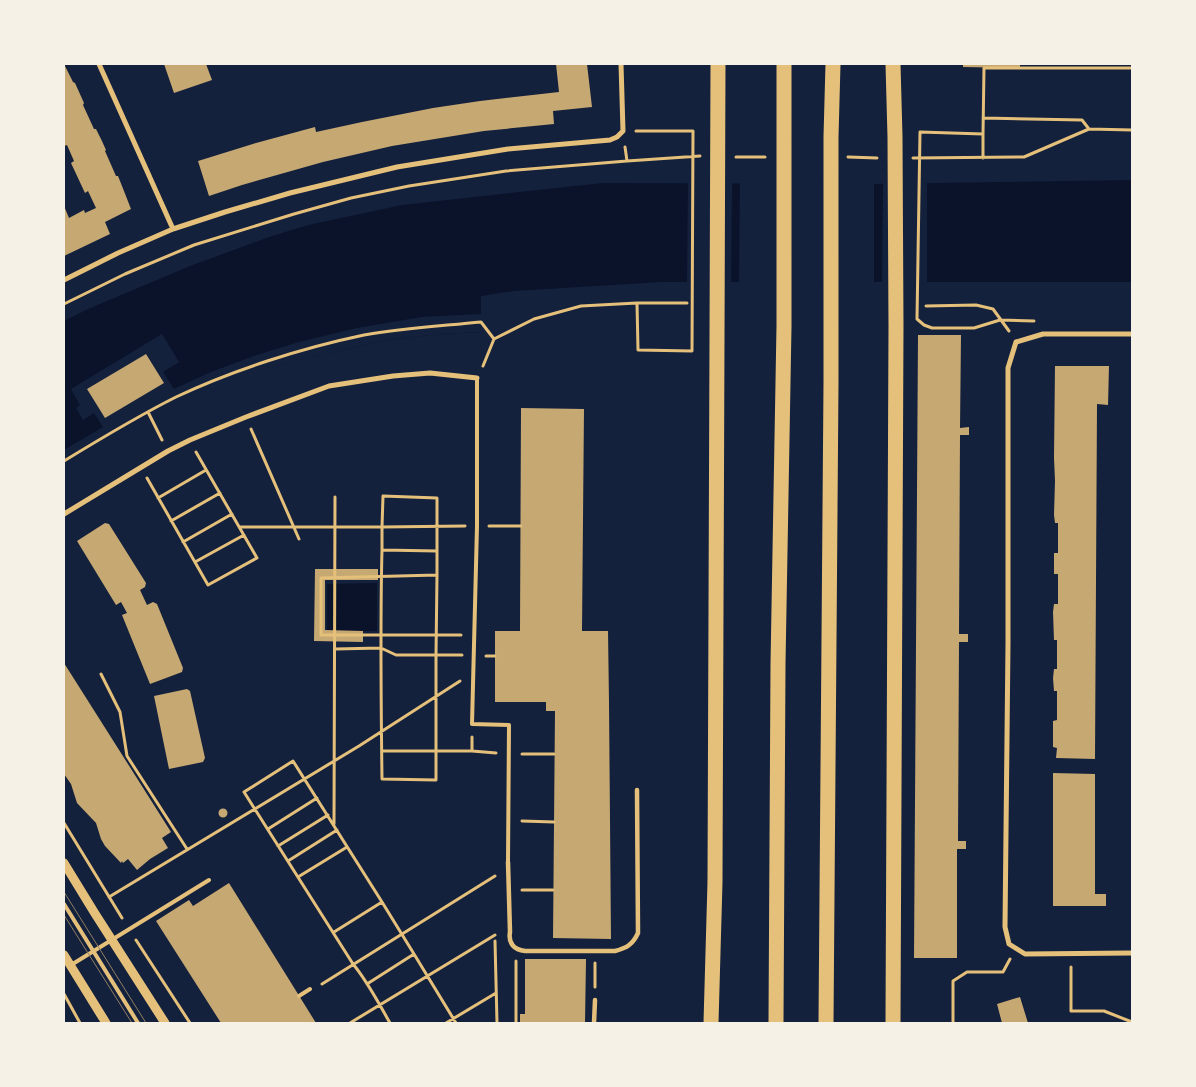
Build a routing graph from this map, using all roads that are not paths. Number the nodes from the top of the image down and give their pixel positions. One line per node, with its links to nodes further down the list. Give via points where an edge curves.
1 (99, 64): 7 (street)
2 (621, 64): 7 (street, via 623,131 610,140 508,149 397,167 290,193)
3 (718, 64): 29 (highway, via 715,882)
4 (784, 64): 30 (highway)
5 (833, 64): 31 (highway)
6 (893, 64): 32 (highway, via 896,326)
7 (173, 229): 8 (street)
8 (64, 280)
9 (1132, 334): 19 (street, via 1043,334 1016,342 1008,368 1005,927 1009,944 1025,954)
10 (477, 378): 11 (street, via 430,373 329,386 190,440); 13 (lane, via 472,724 509,725)
11 (64, 514)
12 (637, 790): 13 (street, via 638,933 630,946 616,951 525,951 516,948 510,936)
13 (508, 862)
14 (64, 863): 17 (street)
15 (210, 880): 17 (lane)
16 (64, 904): 18 (lane)
17 (111, 940): 18 (lane); 27 (street)
18 (94, 951): 21 (lane); 26 (lane)
19 (1132, 953)
20 (64, 955): 21 (street)
21 (70, 965): 25 (street)
22 (310, 989): 23 (lane)
23 (299, 996)
24 (595, 1000): 28 (street)
25 (106, 1023)
26 (138, 1023)
27 (165, 1023)
28 (594, 1023)
29 (711, 1023)
30 (776, 1023)
31 (826, 1023)
32 (893, 1023)

